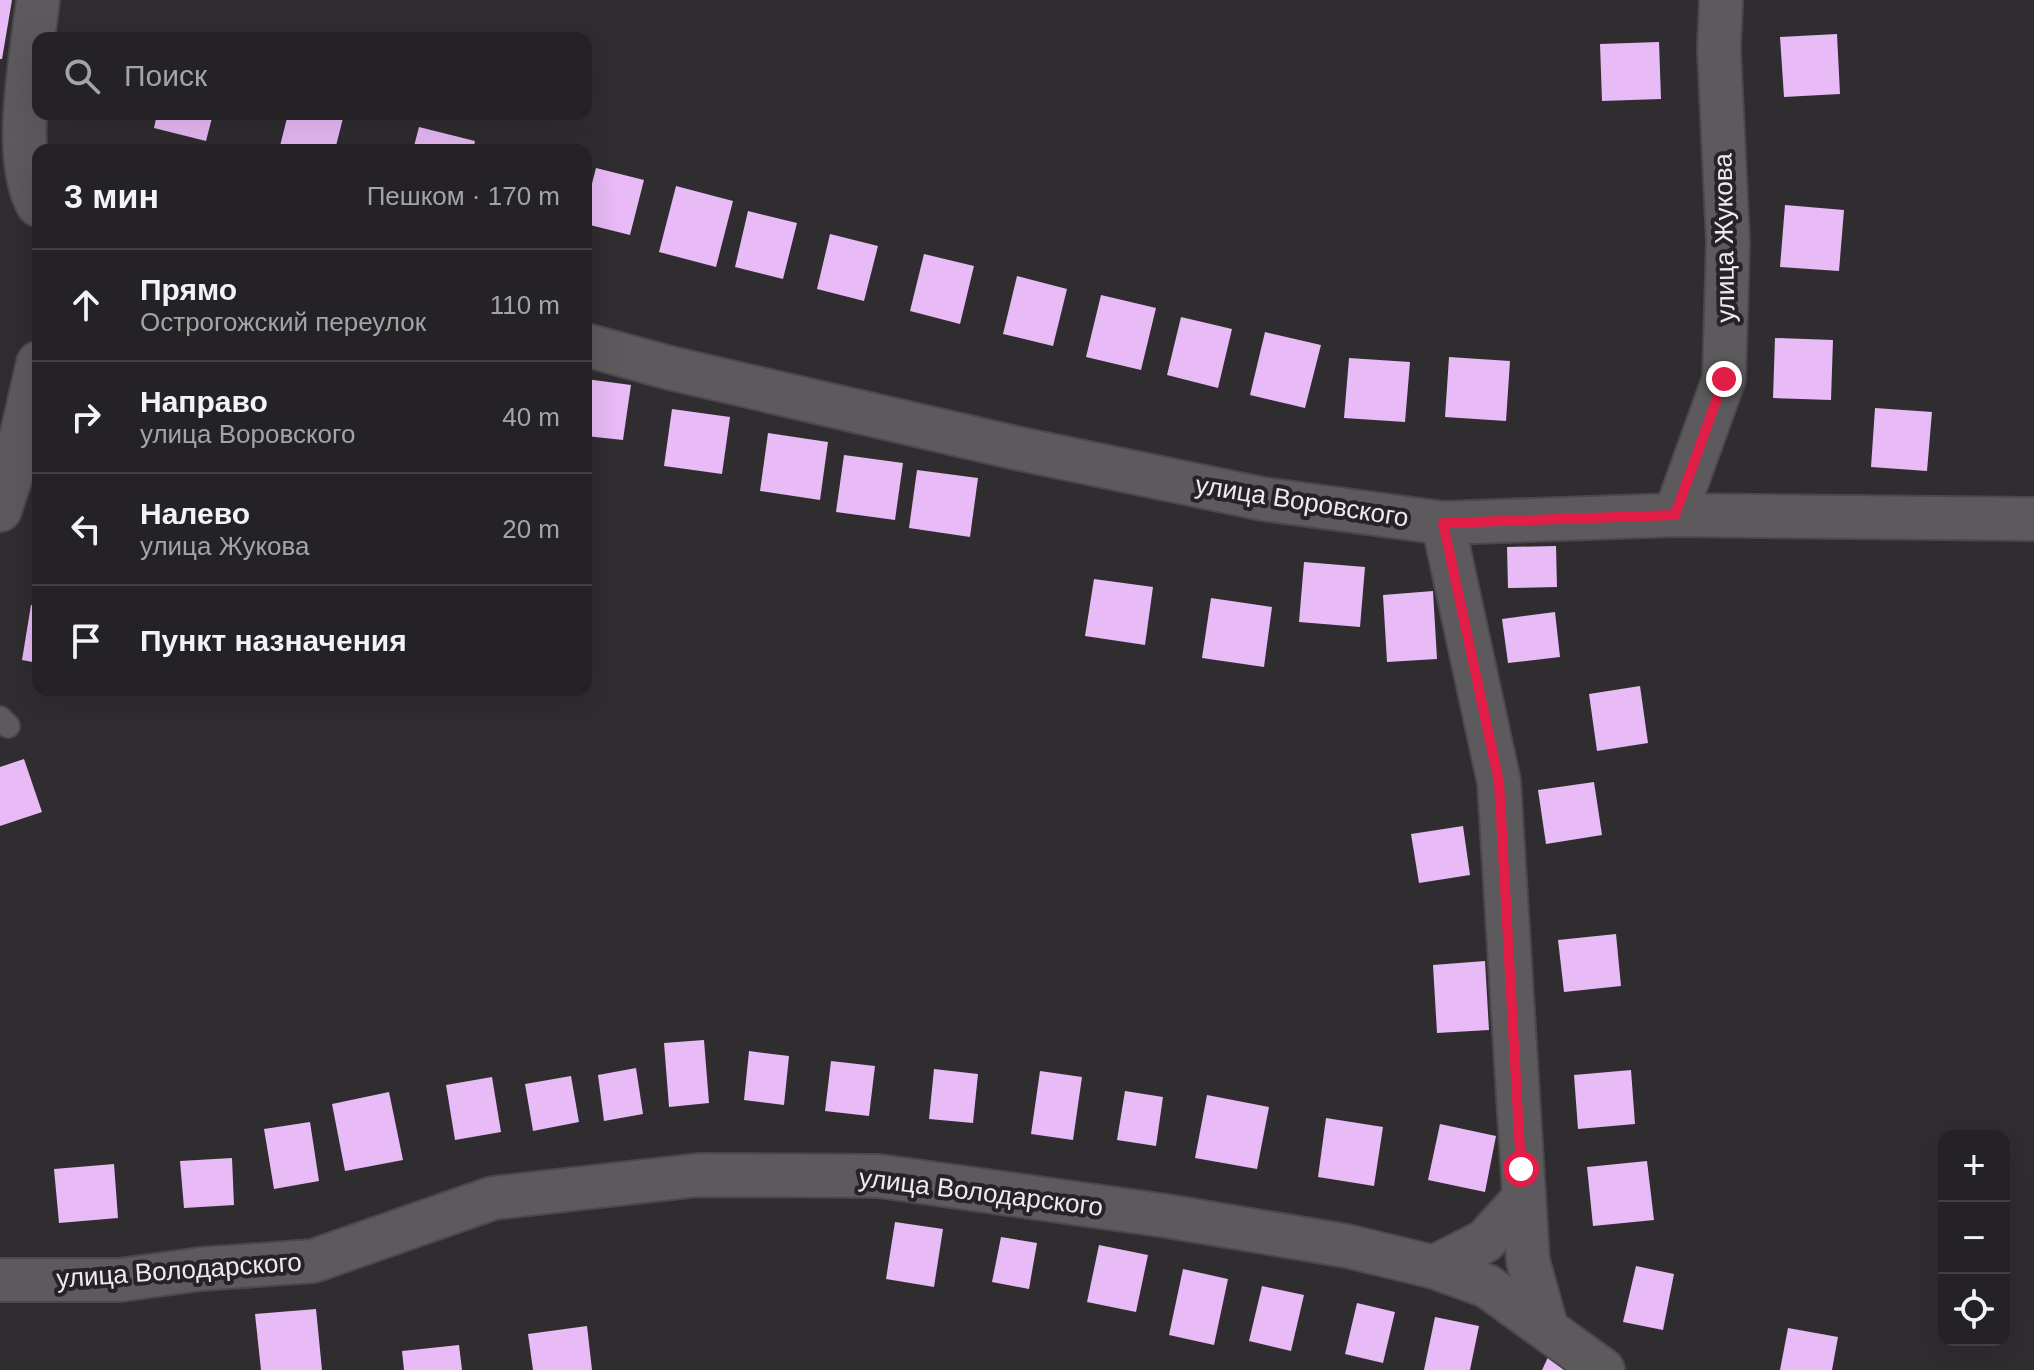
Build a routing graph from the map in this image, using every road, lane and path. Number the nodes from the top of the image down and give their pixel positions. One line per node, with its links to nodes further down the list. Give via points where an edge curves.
1 (38, 0): 3 (street)
2 (1721, 0): 10 (street, улица Жукова, via 1728,243 1724,379)
3 (34, 32)
4 (32, 52): 5 (street, via 23,130)
5 (27, 193)
6 (592, 347): 12 (street, улица Воровского, via 1046,455 1263,499)
7 (32, 383): 8 (street)
8 (8, 463): 9 (street)
9 (0, 510)
10 (1675, 515): 11 (street, улица Воровского); 12 (street, улица Воровского)
11 (2034, 519)
12 (1443, 523): 13 (street, via 1499,782)
13 (1524, 1198): 14 (street, via 1485,1241); 16 (street, via 1528,1261)
14 (1434, 1267): 15 (street, улица Володарского, via 1347,1246 1182,1218 879,1176 699,1175 493,1198 313,1261 120,1280); 16 (street, улица Володарского, via 1487,1286)
15 (0, 1280)
16 (1547, 1329): 17 (street, улица Володарского)
17 (1603, 1370)

